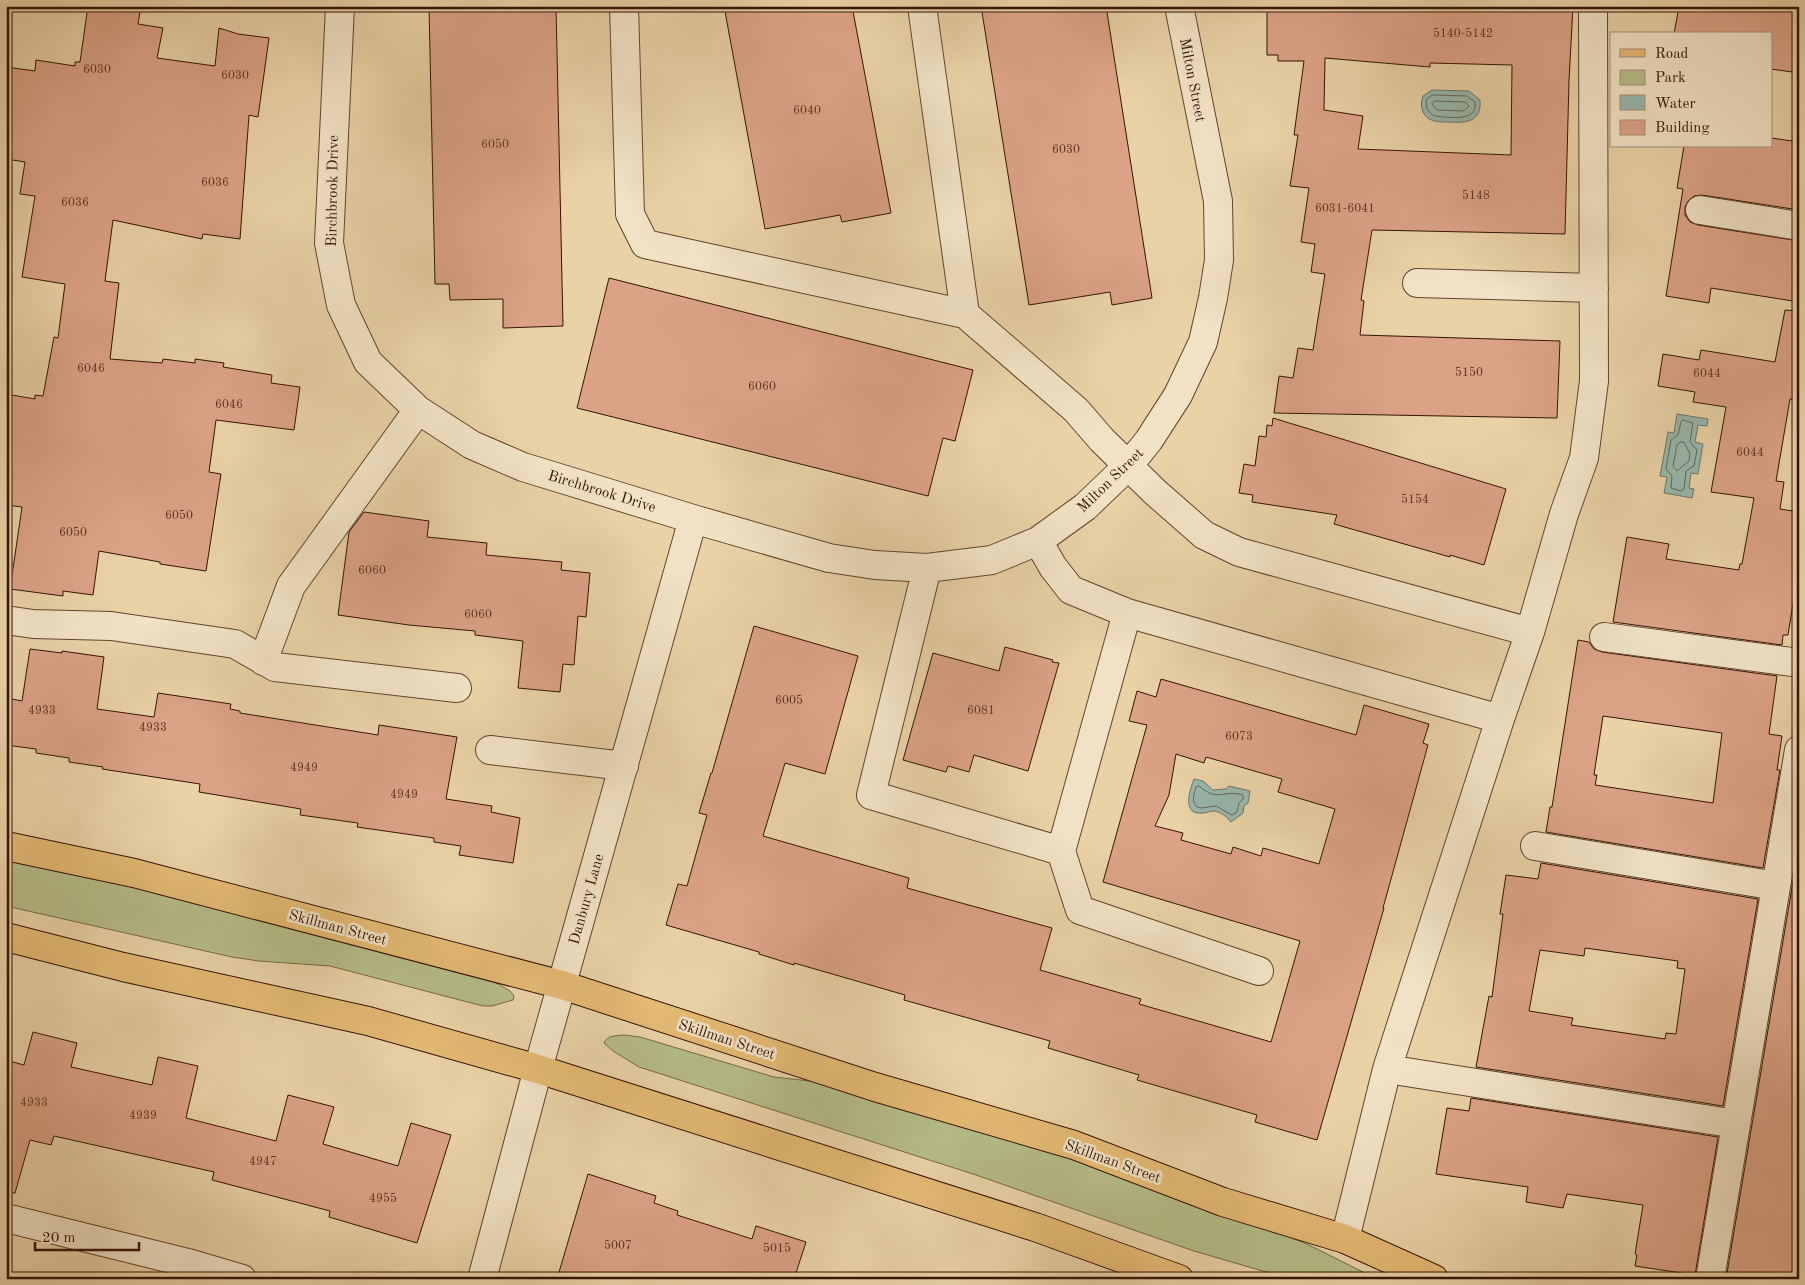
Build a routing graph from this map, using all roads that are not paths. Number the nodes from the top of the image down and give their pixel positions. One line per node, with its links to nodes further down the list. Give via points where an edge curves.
1 (340, 6): 11 (street, Birchbrook Drive, via 328,242 341,305 368,362)
2 (624, 6): 10 (street, via 630,214 645,244)
3 (922, 6): 10 (street)
4 (1179, 6): 12 (street, Milton Street, via 1218,201 1219,260 1203,342 1178,395 1150,440)
5 (1593, 6): 9 (street)
6 (1700, 210): 7 (street)
7 (1799, 226)
8 (1417, 283): 9 (street)
9 (1594, 288): 18 (street, via 1594,381 1584,458 1564,514)
10 (965, 314): 12 (street, via 1076,410)
11 (418, 410): 13 (street, Birchbrook Drive, via 472,445 523,467); 20 (street, via 291,586)
12 (1129, 465): 14 (street, Milton Street, via 1085,507); 18 (street, via 1204,535 1239,552)
13 (693, 519): 15 (street, Milton Street, via 829,558); 26 (street, Danbury Lane)
14 (1038, 541): 15 (street, Milton Street, via 992,560); 16 (street, via 1071,590)
15 (927, 568): 29 (street, via 871,795)
16 (1127, 613): 23 (street); 29 (street)
17 (6, 620): 20 (street, via 111,626 235,644)
18 (1530, 632): 23 (street)
19 (1604, 637): 21 (street)
20 (263, 661): 22 (street, via 275,667)
21 (1799, 662)
22 (457, 688)
23 (1500, 719): 35 (street)
24 (490, 750): 26 (street)
25 (1799, 750): 30 (street)
26 (624, 766): 33 (street, Danbury Lane)
27 (6, 846): 33 (main road, Skillman Street, via 134,873)
28 (1535, 846): 30 (street)
29 (1060, 851): 32 (street, via 1080,910)
30 (1776, 886): 36 (street)
31 (6, 937): 34 (main road, via 123,967 368,1021)
32 (1259, 971)
33 (562, 985): 34 (street, Danbury Lane); 38 (main road, Skillman Street, via 875,1087 1074,1145 1223,1202)
34 (538, 1069): 41 (street, Danbury Lane); 42 (main road, via 1035,1227)
35 (1387, 1069): 36 (street); 38 (street)
36 (1736, 1124): 44 (street)
37 (6, 1218): 39 (street)
38 (1345, 1239): 43 (main road, Skillman Street)
39 (186, 1271): 40 (street)
40 (242, 1279)
41 (482, 1279)
42 (1179, 1279)
43 (1434, 1279)
44 (1710, 1279)

